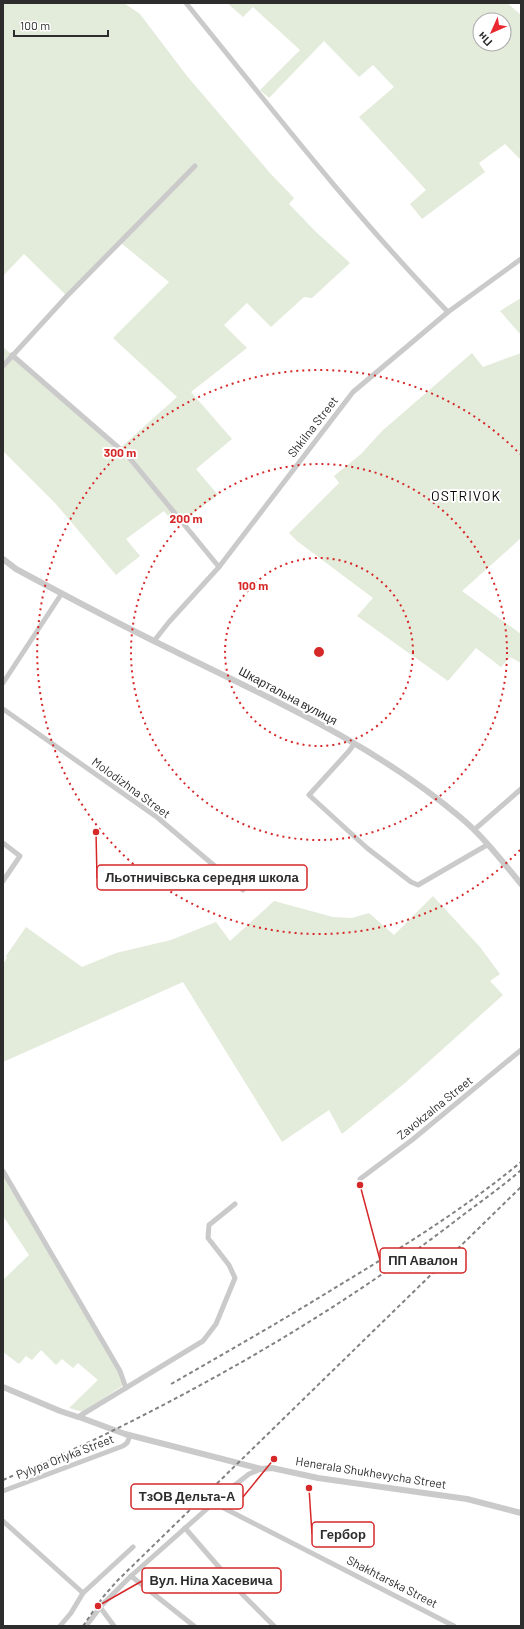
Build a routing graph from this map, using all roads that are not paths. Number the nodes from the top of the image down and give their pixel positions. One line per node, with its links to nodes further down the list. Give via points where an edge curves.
1 (186, 3): 4 (street, via 326,177 391,252)
2 (195, 166): 5 (street)
3 (521, 259): 4 (street, Shkilna Street)
4 (448, 312): 8 (street, Shkilna Street, via 353,392)
5 (12, 355): 6 (street); 8 (street, via 127,455)
6 (3, 366)
7 (3, 559): 9 (street, Шкартальна вулиця, via 16,569)
8 (219, 567): 10 (street, Shkilna Street)
9 (62, 593): 10 (street, Шкартальна вулиця); 11 (street)
10 (154, 641): 13 (street, Шкартальна вулиця, via 246,685)
11 (3, 683)
12 (3, 709): 20 (street, Molodizhna Street, via 158,818)
13 (354, 744): 15 (street, Шкартальна вулиця, via 407,777); 17 (street, via 309,794 368,848 411,882 418,886)
14 (521, 789): 15 (street)
15 (474, 830): 17 (street, Шкартальна вулиця)
16 (3, 843): 18 (street, via 20,856)
17 (487, 845): 19 (street, Шкартальна вулиця)
18 (3, 881)
19 (521, 884)
20 (243, 890)
21 (521, 1050): 23 (street, Zavokzalna Street, via 412,1140)
22 (3, 1171): 26 (street, via 120,1371)
23 (360, 1179)
24 (235, 1204): 26 (street, via 209,1226 208,1238 229,1265 235,1278 216,1324 203,1341)
25 (3, 1387): 27 (street, Henerala Shukhevycha Street, via 60,1412)
26 (126, 1388): 27 (street)
27 (79, 1417): 28 (street, Henerala Shukhevycha Street)
28 (127, 1435): 29 (street, Henerala Shukhevycha Street); 30 (street, Pylypa Orlyka Street, via 127,1443 122,1446)
29 (261, 1469): 31 (street, via 249,1474); 32 (street, Henerala Shukhevycha Street, via 272,1468 318,1478 466,1499)
30 (3, 1491)
31 (214, 1503): 34 (street); 44 (street, Shakhtarska Street)
32 (521, 1513)
33 (3, 1521): 37 (street)
34 (185, 1528): 36 (street); 43 (street, via 244,1596)
35 (133, 1547): 37 (street)
36 (131, 1576): 38 (street); 42 (street)
37 (83, 1594): 39 (street)
38 (100, 1607): 40 (street); 41 (street)
39 (60, 1626)
40 (86, 1626)
41 (114, 1626)
42 (194, 1626)
43 (274, 1626)
44 (454, 1626)

